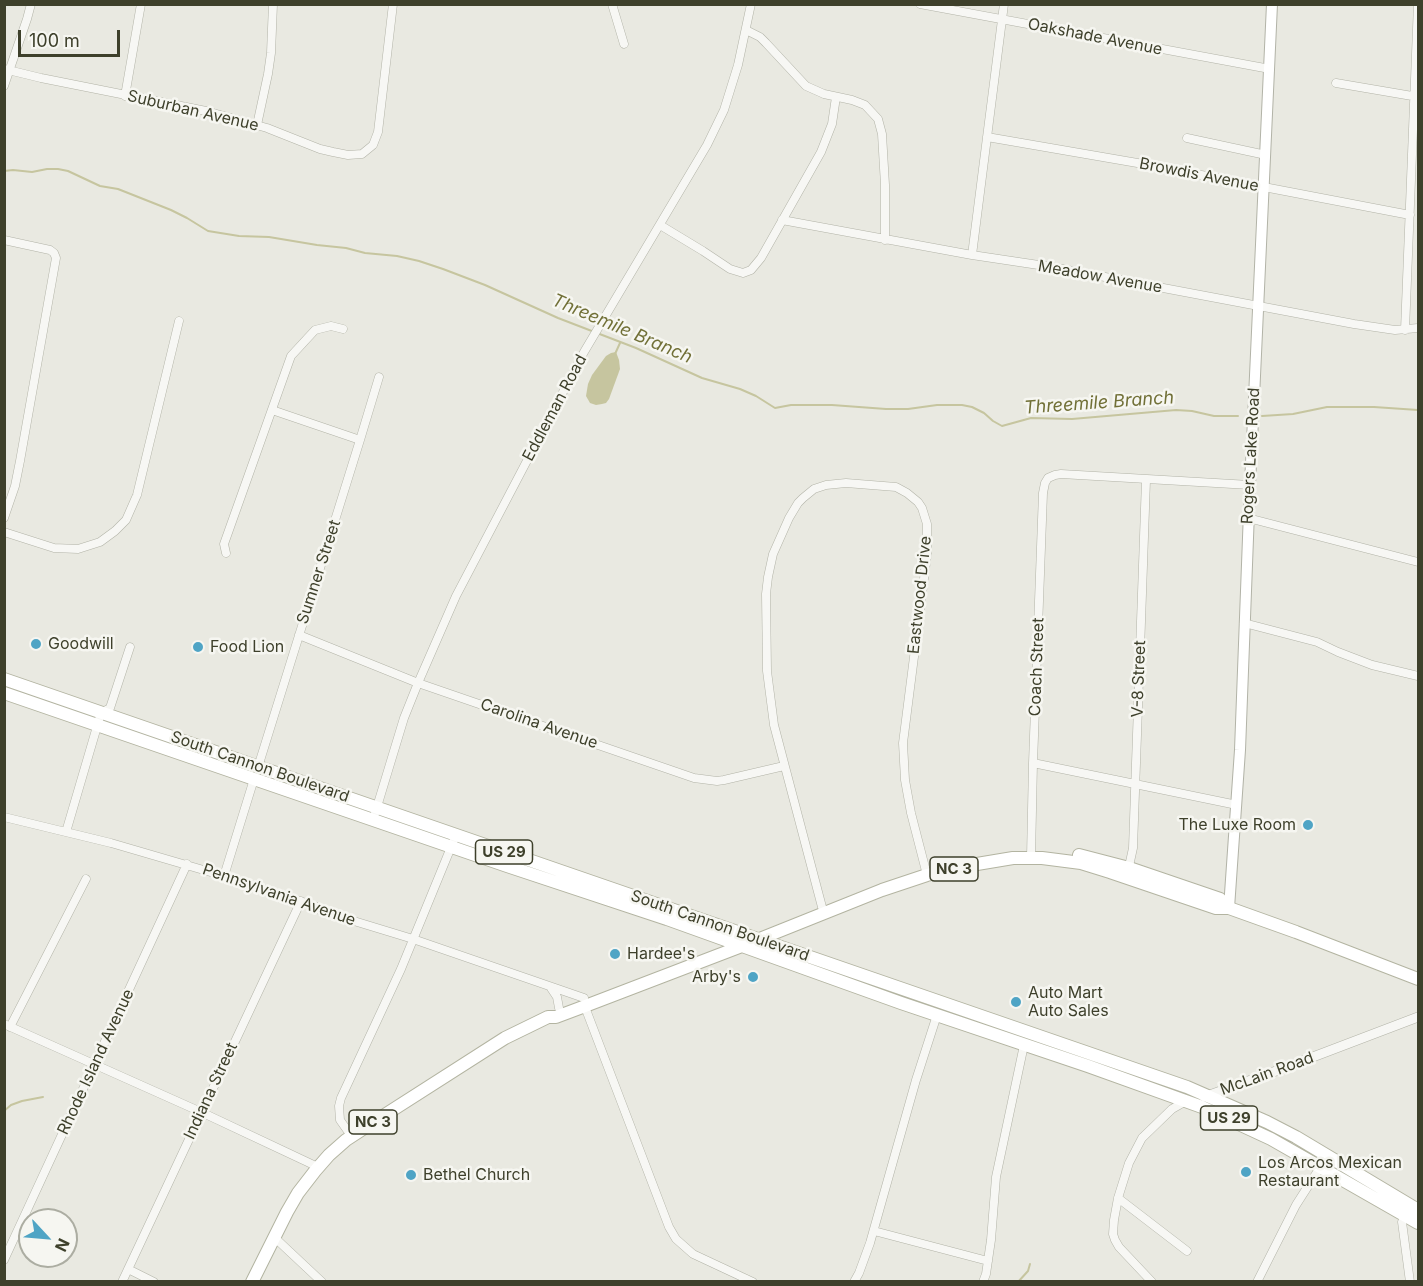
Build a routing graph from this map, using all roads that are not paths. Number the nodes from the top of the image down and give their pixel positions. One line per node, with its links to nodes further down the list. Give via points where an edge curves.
1 (31, 4): 14 (street)
2 (141, 4): 18 (street)
3 (273, 4): 21 (street, via 271,53)
4 (393, 4): 21 (street, Suburban Avenue, via 378,132 367,151 348,155 333,152)
5 (612, 4): 13 (street)
6 (751, 4): 12 (street, Eddleman Road)
7 (920, 4): 11 (street, Oakshade Avenue)
8 (1004, 4): 11 (street)
9 (1272, 4): 15 (main road, Rogers Lake Road)
10 (1418, 4): 20 (street)
11 (1002, 20): 15 (street, Oakshade Avenue); 22 (street)
12 (746, 30): 19 (street, via 760,37 806,86); 28 (street, Eddleman Road, via 724,110)
13 (624, 44)
14 (7, 69): 17 (street); 18 (street, Suburban Avenue)
15 (1270, 69): 24 (main road, Rogers Lake Road)
16 (1336, 82): 20 (street)
17 (4, 86)
18 (125, 96): 21 (street, Suburban Avenue)
19 (836, 97): 27 (street, via 832,124 821,152); 30 (street, via 865,105 878,119 885,185)
20 (1417, 97): 26 (street)
21 (257, 125)
22 (987, 136): 25 (street, Browdis Avenue); 31 (street)
23 (1187, 138): 24 (street)
24 (1266, 155): 25 (main road, Rogers Lake Road)
25 (1264, 188): 26 (street, Browdis Avenue); 32 (main road, Rogers Lake Road)
26 (1410, 215): 36 (street)
27 (782, 220): 28 (street, via 757,264 743,273 730,269); 30 (street, Meadow Avenue)
28 (660, 225): 52 (street, Eddleman Road, via 578,362 456,596)
29 (4, 240): 42 (street, via 50,250 56,258 18,470)
30 (885, 240): 31 (street, Meadow Avenue)
31 (972, 255): 32 (street, Meadow Avenue)
32 (1258, 305): 36 (street, Meadow Avenue); 41 (main road, Rogers Lake Road)
33 (179, 321): 44 (street, via 137,495 126,520 100,542 78,549 54,548)
34 (1419, 328): 36 (street, Meadow Avenue)
35 (343, 329): 38 (street, via 331,326 315,330 291,356)
36 (1405, 330)
37 (379, 377): 39 (street, Sumner Street)
38 (272, 410): 39 (street); 45 (street, via 224,544)
39 (360, 440): 48 (street, Sumner Street)
40 (1146, 480): 41 (street); 56 (street, Coach Street, via 1061,474 1045,483); 59 (street, V-8 Street)
41 (1250, 485): 43 (main road, Rogers Lake Road)
42 (4, 518)
43 (1248, 518): 46 (street); 47 (main road, Rogers Lake Road)
44 (4, 532)
45 (226, 554)
46 (1419, 562)
47 (1244, 623): 50 (street); 60 (main road, Rogers Lake Road)
48 (298, 635): 52 (street, Carolina Avenue); 58 (street, Sumner Street)
49 (130, 647): 54 (street, via 110,708)
50 (1419, 676)
51 (4, 679): 54 (main road, South Cannon Boulevard / US 29)
52 (417, 683): 57 (street, Carolina Avenue, via 694,778 717,781); 61 (street, Eddleman Road)
53 (4, 693): 55 (main road, South Cannon Boulevard / US 29)
54 (101, 713): 55 (street); 58 (main road, South Cannon Boulevard / US 29)
55 (97, 725): 58 (main road, South Cannon Boulevard / US 29); 63 (street)
56 (1033, 763): 59 (street); 65 (street, Coach Street)
57 (784, 766): 67 (street, Eastwood Drive, via 770,698 766,640 768,578 783,530 798,503 820,486 846,483 902,489 922,508 928,532 903,743 905,780); 72 (street, Eastwood Drive)
58 (256, 773): 61 (main road, South Cannon Boulevard / US 29); 69 (street, Sumner Street)
59 (1135, 784): 60 (street); 68 (street, V-8 Street, via 1133,848)
60 (1237, 805): 73 (main road, Rogers Lake Road)
61 (375, 814): 64 (main road, South Cannon Boulevard / US 29)
62 (4, 816): 63 (street, Pennsylvania Avenue)
63 (66, 832): 66 (street, Pennsylvania Avenue)
64 (454, 841): 75 (street); 76 (main road, South Cannon Boulevard / US 29); 76 (main road, South Cannon Boulevard / US 29)
65 (1031, 854): 67 (main road, NC 3); 68 (main road, NC 3)
66 (187, 864): 69 (street, Pennsylvania Avenue); 88 (street, Rhode Island Avenue)
67 (926, 872): 72 (main road, NC 3, via 879,884); 74 (main road, NC 3)
68 (1127, 873): 73 (main road, NC 3, via 1216,908)
69 (224, 876): 71 (street, Pennsylvania Avenue)
70 (86, 879): 86 (street)
71 (301, 901): 75 (street, Pennsylvania Avenue, via 321,911); 91 (street, Indiana Street)
72 (822, 906): 76 (main road, NC 3)
73 (1229, 908): 78 (main road, NC 3)
74 (798, 924): 76 (main road, NC 3); 77 (main road, via 792,938)
75 (413, 939): 79 (street, Pennsylvania Avenue); 92 (street, via 341,1098 340,1120)
76 (746, 941): 77 (main road, South Cannon Boulevard / US 29); 80 (main road, NC 3); 82 (main road, South Cannon Boulevard / US 29)
77 (803, 955): 84 (main road, South Cannon Boulevard / US 29)
78 (1419, 979)
79 (550, 987): 80 (street, Pennsylvania Avenue); 81 (street)
80 (584, 1003): 81 (main road, NC 3); 83 (main road, NC 3); 108 (street, via 676,1239 693,1254)
81 (559, 1008): 83 (main road, NC 3)
82 (937, 1015): 84 (main road, US 29, via 949,1012); 87 (main road, South Cannon Boulevard / US 29); 98 (street)
83 (548, 1017): 92 (main road, NC 3, via 496,1043)
84 (985, 1017): 89 (main road, South Cannon Boulevard / US 29)
85 (1419, 1017): 89 (street, McLain Road)
86 (7, 1025): 88 (street)
87 (1024, 1045): 90 (main road, South Cannon Boulevard / US 29); 102 (street, via 996,1177)
88 (94, 1065): 91 (street); 101 (street, Rhode Island Avenue)
89 (1207, 1096): 90 (street, McLain Road); 96 (main road, South Cannon Boulevard / US 29, via 1296,1137)
90 (1186, 1101): 93 (main road, South Cannon Boulevard / US 29, via 1271,1138); 95 (street, McLain Road, via 1142,1138)
91 (201, 1112): 94 (street); 103 (street, Indiana Street)
92 (352, 1137): 94 (main road, NC 3)
93 (1321, 1166): 96 (main road, South Cannon Boulevard / US 29); 112 (street)
94 (318, 1167): 99 (main road, NC 3, via 298,1193)
95 (1118, 1198): 100 (street); 111 (street, McLain Road, via 1115,1240)
96 (1412, 1210): 97 (main road, South Cannon Boulevard / US 29); 113 (street, via 1402,1222)
97 (1419, 1223)
98 (874, 1231): 102 (street); 109 (street)
99 (274, 1237): 106 (main road, NC 3); 107 (street)
100 (1187, 1251)
101 (4, 1260)
102 (988, 1261): 110 (street)
103 (128, 1269): 104 (street, Indiana Street); 105 (street)
104 (122, 1281)
105 (154, 1281)
106 (252, 1281)
107 (322, 1281)
108 (753, 1281)
109 (854, 1281)
110 (983, 1281)
111 (1152, 1281)
112 (1257, 1281)
113 (1410, 1281)

